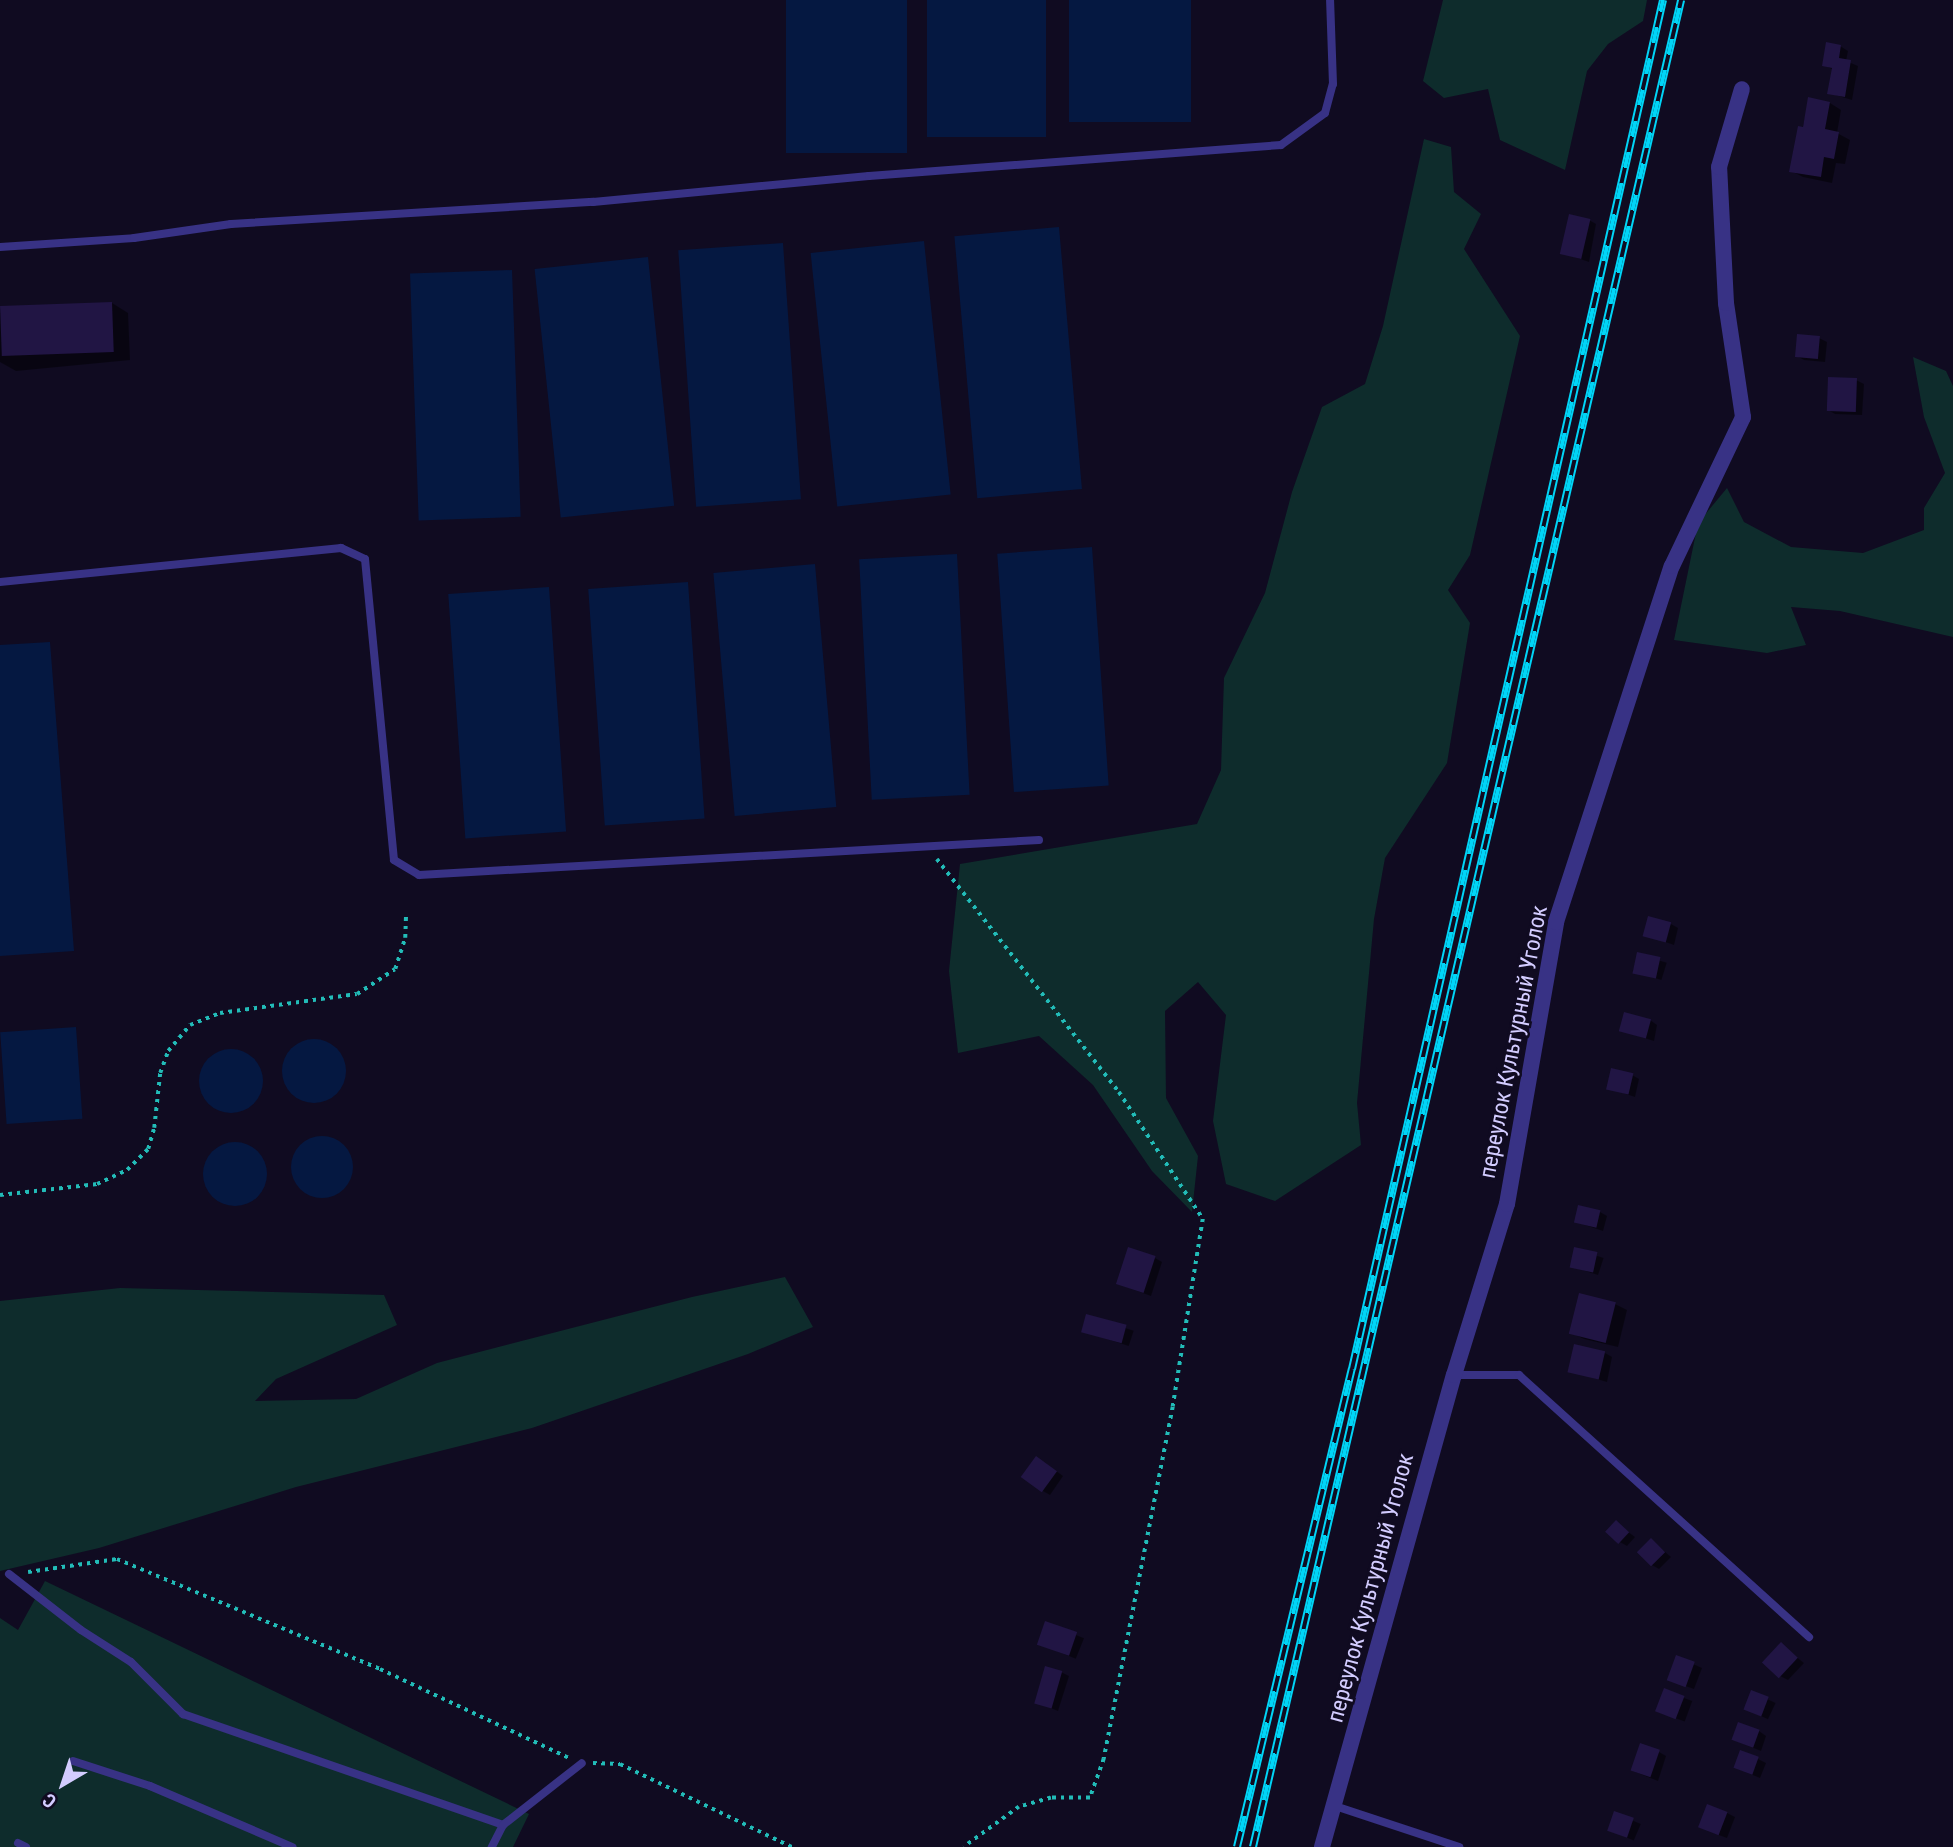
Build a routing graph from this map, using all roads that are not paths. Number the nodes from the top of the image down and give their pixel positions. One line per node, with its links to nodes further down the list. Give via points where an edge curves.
1 (1330, 0): 3 (lane, via 1333,84 1325,113 1281,145 579,203 231,224 134,238)
2 (1742, 89): 6 (street, переулок Культурный Уголок, via 1719,167 1726,303 1743,417 1672,566 1556,922 1507,1204)
3 (0, 247)
4 (0, 582): 5 (lane, via 341,548 365,559 394,860 419,875)
5 (1039, 840)
6 (1454, 1375): 8 (lane, via 1519,1375); 11 (street, переулок Культурный Уголок)
7 (9, 1574): 12 (lane, via 80,1630 131,1662 183,1714)
8 (1809, 1637)
9 (73, 1761): 13 (lane, via 150,1786)
10 (582, 1763): 12 (lane)
11 (1335, 1806): 15 (street, переулок Культурный Уголок); 16 (lane)
12 (503, 1825): 14 (lane)
13 (292, 1847)
14 (492, 1847)
15 (1322, 1847)
16 (1459, 1847)

